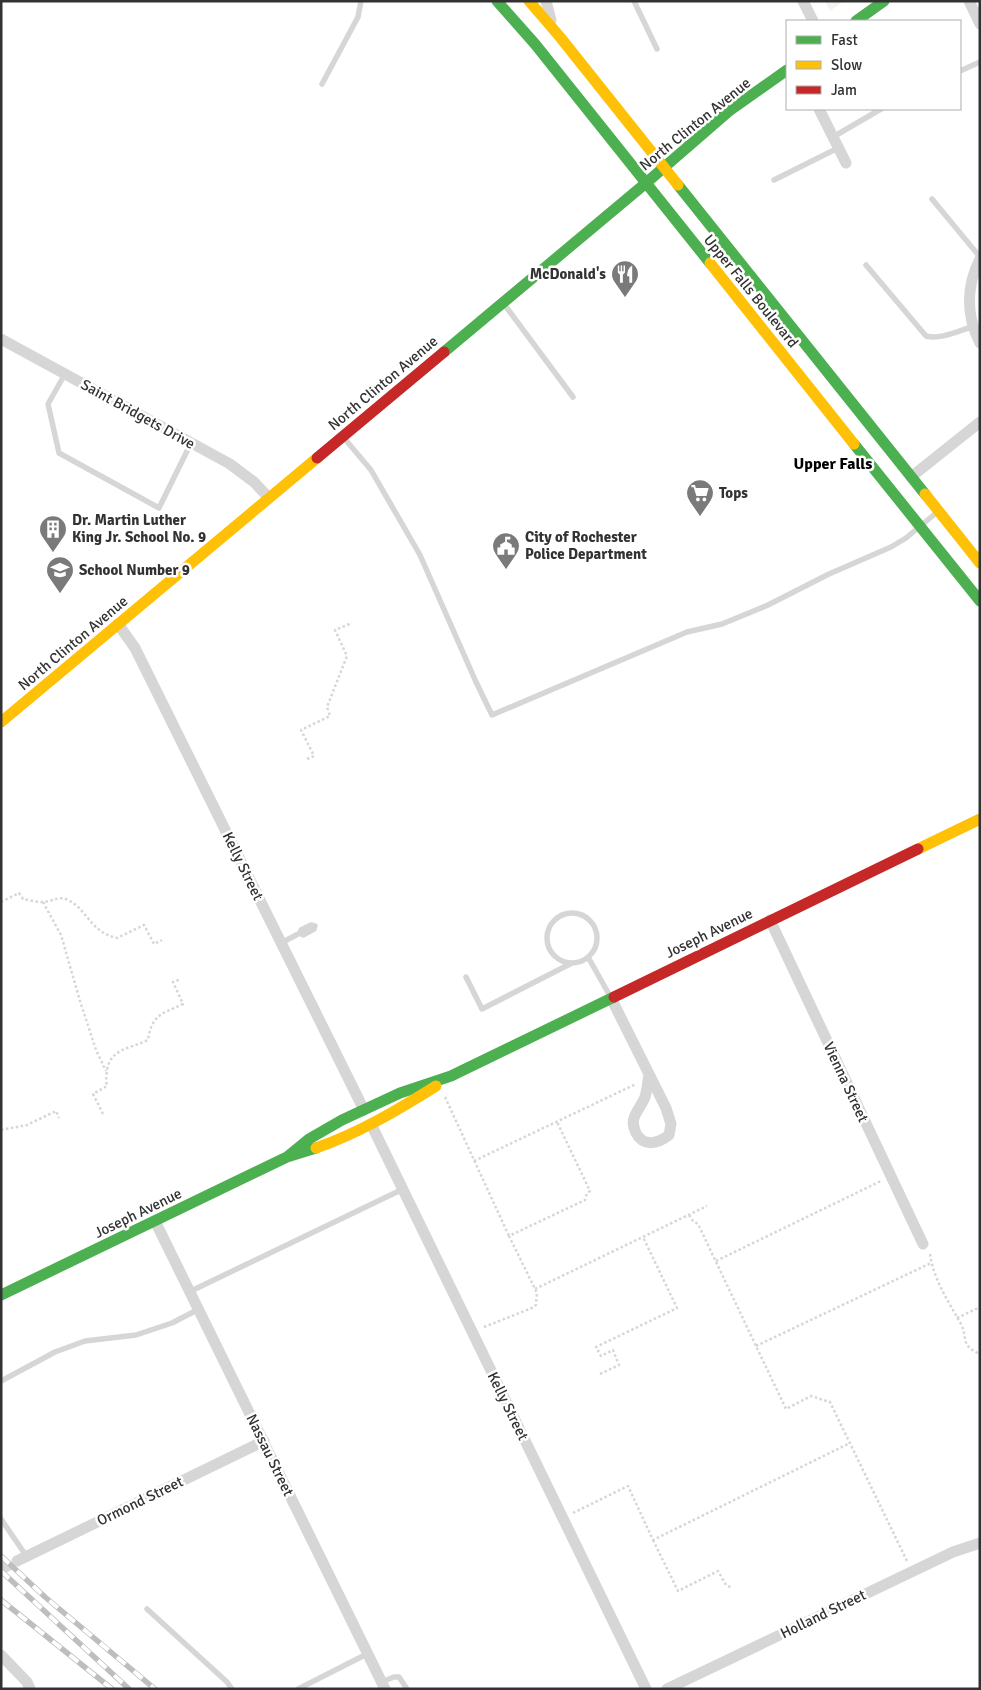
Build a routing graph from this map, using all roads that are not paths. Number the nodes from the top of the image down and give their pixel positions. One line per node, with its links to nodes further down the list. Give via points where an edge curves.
1 (362, 1): 17 (lane, via 358,17)
2 (497, 1): 25 (main road, Upper Falls Boulevard)
3 (529, 1): 12 (main road, Upper Falls Boulevard)
4 (546, 1): 12 (street)
5 (634, 1): 13 (lane)
6 (803, 1): 9 (street)
7 (884, 1): 10 (main road)
8 (969, 1): 11 (street)
9 (812, 20)
10 (857, 20)
11 (980, 24)
12 (560, 37): 23 (main road, Upper Falls Boulevard)
13 (658, 50)
14 (980, 62): 15 (lane)
15 (961, 70)
16 (786, 71): 23 (main road, North Clinton Avenue, via 729,111)
17 (322, 84)
18 (820, 110): 20 (street)
19 (879, 110): 20 (lane)
20 (833, 137): 21 (street)
21 (838, 148): 22 (street); 24 (lane)
22 (846, 163)
23 (663, 168): 25 (main road, North Clinton Avenue); 38 (main road, Upper Falls Boulevard)
24 (774, 180)
25 (646, 182): 29 (main road, North Clinton Avenue); 41 (main road, Upper Falls Boulevard)
26 (932, 199): 27 (lane)
27 (980, 258): 30 (street, via 970,290)
28 (866, 265): 30 (lane, via 926,336 938,337)
29 (502, 302): 34 (lane); 36 (main road, North Clinton Avenue)
30 (972, 327): 32 (street)
31 (1, 339): 33 (street, Saint Bridgets Drive)
32 (980, 343)
33 (65, 374): 37 (street, Saint Bridgets Drive); 37 (lane, via 48,404 59,454 159,508)
34 (573, 397)
35 (980, 422): 38 (street)
36 (343, 436): 39 (main road, North Clinton Avenue); 41 (lane, via 371,470 420,554 492,715 687,632 722,624 768,604 891,547)
37 (191, 443): 39 (street, Saint Bridgets Drive, via 239,469)
38 (911, 477): 40 (main road, Upper Falls Boulevard)
39 (269, 498): 44 (main road, North Clinton Avenue)
40 (938, 511): 41 (lane); 42 (main road, Upper Falls Boulevard)
41 (920, 526): 43 (main road, Upper Falls Boulevard)
42 (980, 563)
43 (980, 601)
44 (118, 624): 45 (main road, North Clinton Avenue); 49 (street, Kelly Street, via 135,648)
45 (1, 722)
46 (980, 819): 47 (main road, Joseph Avenue)
47 (770, 920): 53 (main road, Joseph Avenue); 61 (street, Vienna Street)
48 (300, 933): 49 (lane)
49 (281, 943): 56 (street, Kelly Street)
50 (588, 957): 51 (lane); 51 (lane, via 597,940 593,924 579,914 562,915 550,927 548,942 555,956 562,961); 53 (lane)
51 (574, 962): 52 (lane, via 482,1008)
52 (466, 978)
53 (611, 998): 54 (main road, Joseph Avenue); 55 (street)
54 (451, 1076): 56 (main road, Joseph Avenue, via 400,1092); 57 (main road, Joseph Avenue)
55 (648, 1076): 55 (street, via 671,1124 670,1135 661,1142 644,1142 633,1127 636,1112 645,1098)
56 (364, 1110): 58 (main road, Joseph Avenue, via 297,1146)
57 (371, 1124): 58 (main road, Joseph Avenue); 59 (street, Kelly Street)
58 (287, 1157): 60 (main road, Joseph Avenue)
59 (403, 1189): 62 (lane); 78 (street, Kelly Street)
60 (156, 1221): 62 (street, Nassau Street); 63 (main road, Joseph Avenue)
61 (926, 1246)
62 (191, 1291): 64 (street, Nassau Street)
63 (1, 1295)
64 (200, 1309): 65 (lane, via 136,1335 85,1342 54,1352); 66 (street, Nassau Street)
65 (1, 1381)
66 (264, 1441): 69 (street, Ormond Street); 71 (street, Nassau Street)
67 (1, 1519): 69 (lane)
68 (980, 1543): 79 (street, Holland Street, via 953,1552)
69 (22, 1559)
70 (147, 1609): 75 (lane)
71 (367, 1654): 73 (street, Nassau Street); 76 (lane)
72 (1, 1655): 74 (street)
73 (383, 1685): 77 (lane, via 399,1677)
74 (30, 1689)
75 (232, 1689)
76 (298, 1689)
77 (407, 1689)
78 (646, 1689)
79 (666, 1689)

